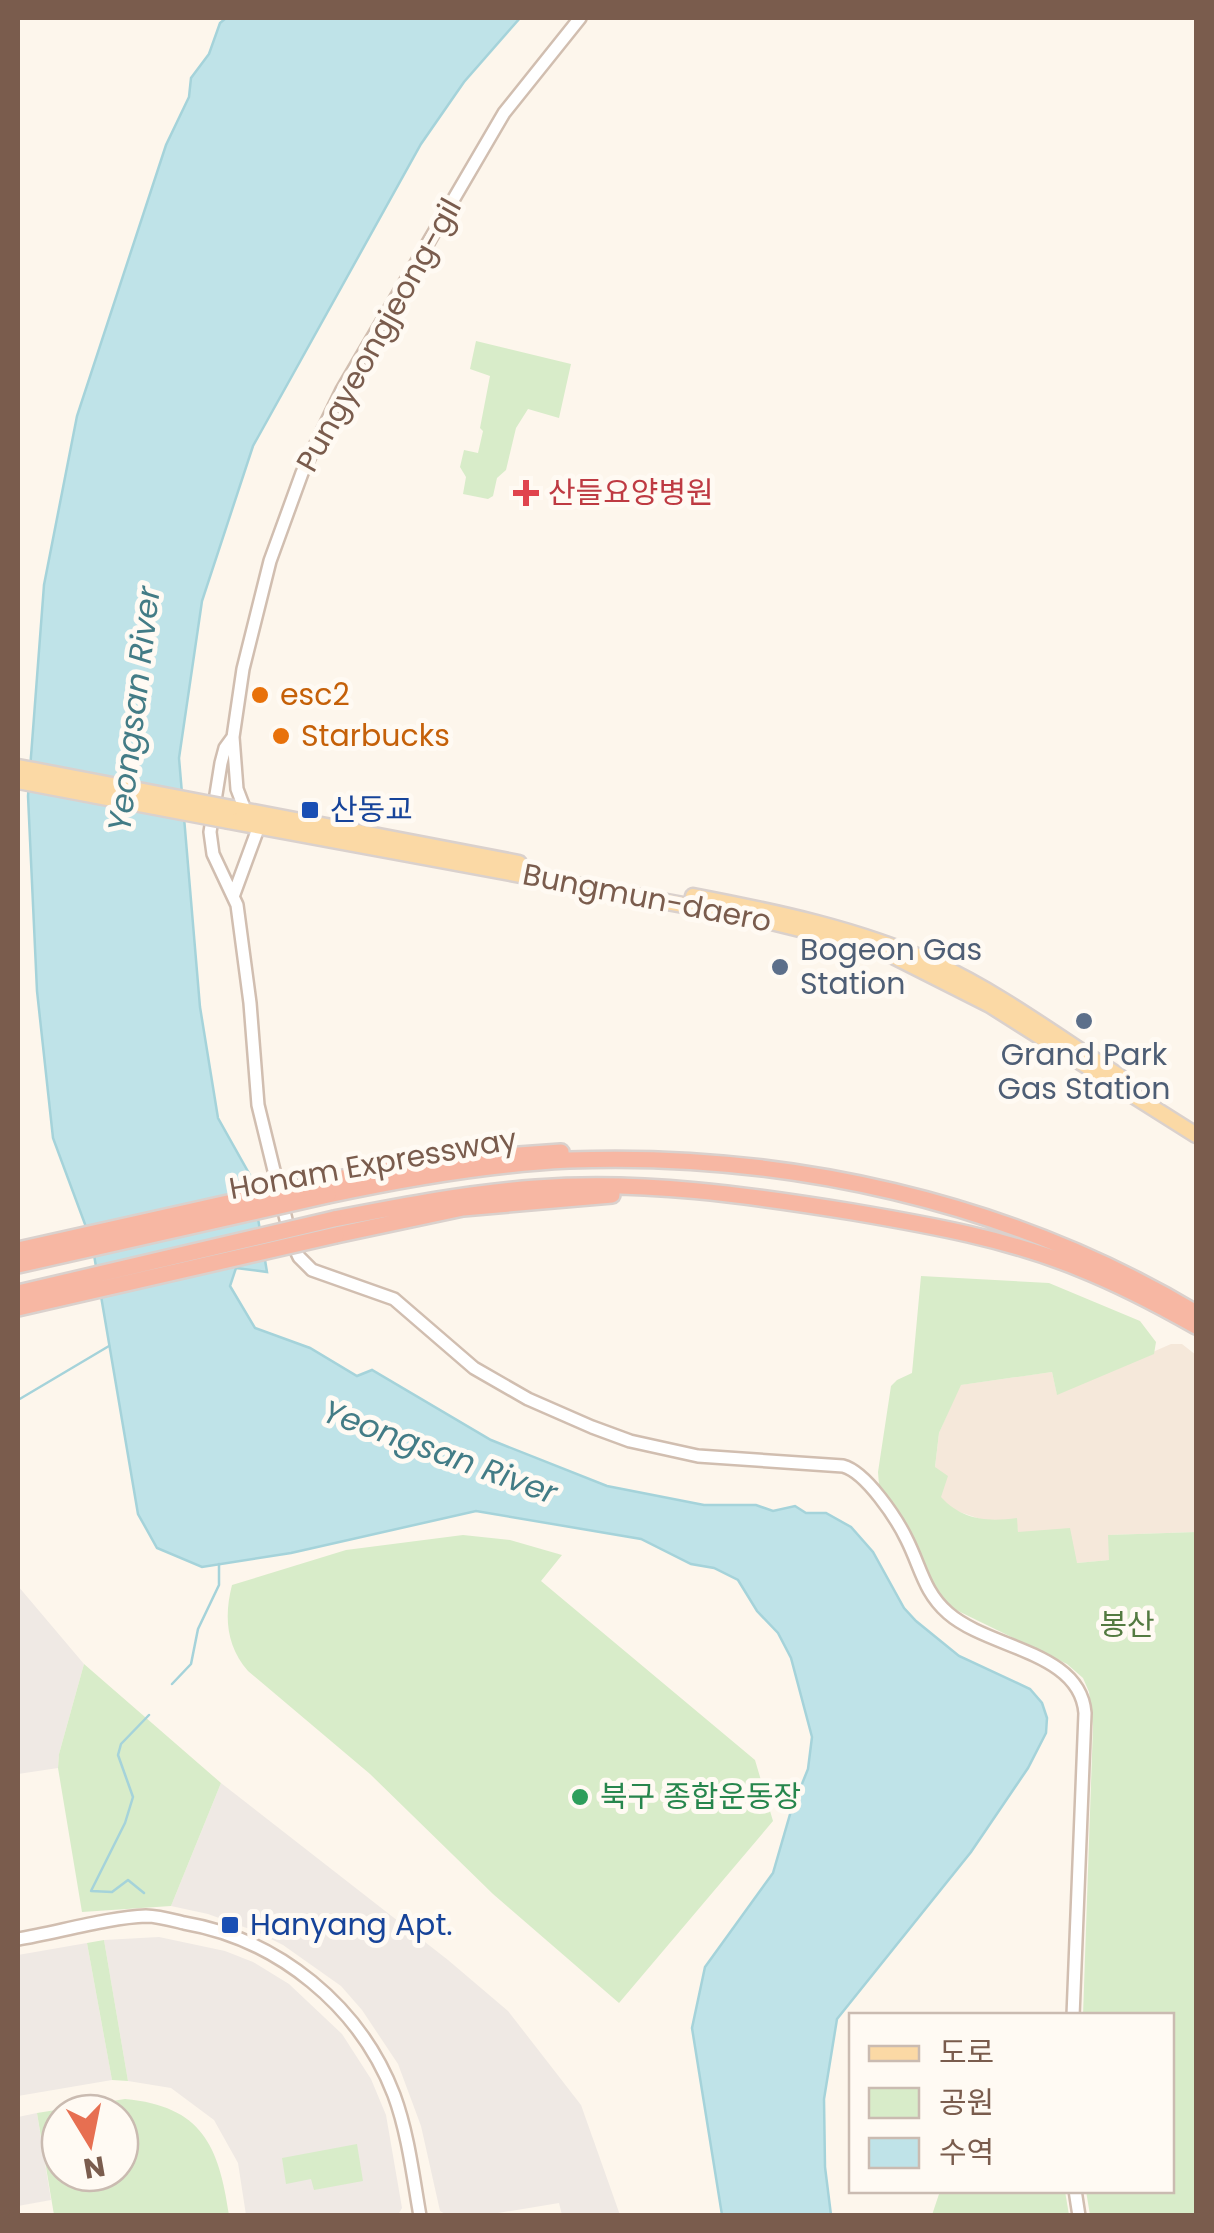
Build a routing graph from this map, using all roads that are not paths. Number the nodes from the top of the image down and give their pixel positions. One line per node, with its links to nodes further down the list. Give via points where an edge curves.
1 (580, 18): 2 (street, Pungyeongjeong-gil, via 504,113 315,443 270,560)
2 (233, 738): 5 (street); 7 (street, Pungyeongjeong-gil, via 220,763 210,832 218,868)
3 (18, 767): 5 (main road, bridge)
4 (18, 781): 5 (main road, bridge)
5 (235, 813): 6 (main road, Bungmun-daero); 8 (main road, Bungmun-daero, via 762,909 862,935 994,995)
6 (259, 826): 7 (street); 9 (main road, Bungmun-daero, via 854,942 990,1005)
7 (234, 894): 19 (street, Pungyeongjeong-gil, via 258,1105 291,1240 305,1265 394,1298 474,1368 592,1428 710,1458 852,1468 906,1538 923,1584 946,1611 1074,1681 1084,1713)
8 (1196, 1124)
9 (1196, 1135)
10 (327, 1188): 12 (highway, bridge); 13 (highway, Honam Expressway, bridge); 14 (highway, Honam Expressway, via 568,1160 697,1162 814,1174 958,1208 1062,1246)
11 (335, 1227): 14 (highway, Honam Expressway, via 466,1195 651,1186 906,1222 994,1241); 15 (highway, Honam Expressway, bridge); 16 (highway, bridge)
12 (18, 1250)
13 (18, 1265)
14 (1144, 1290): 17 (highway, Honam Expressway)
15 (18, 1293)
16 (18, 1308)
17 (1193, 1317)
18 (18, 1939): 20 (street, via 147,1916 246,1940 292,1966 344,2012 384,2073 396,2099)
19 (1074, 2013)
20 (420, 2216)

